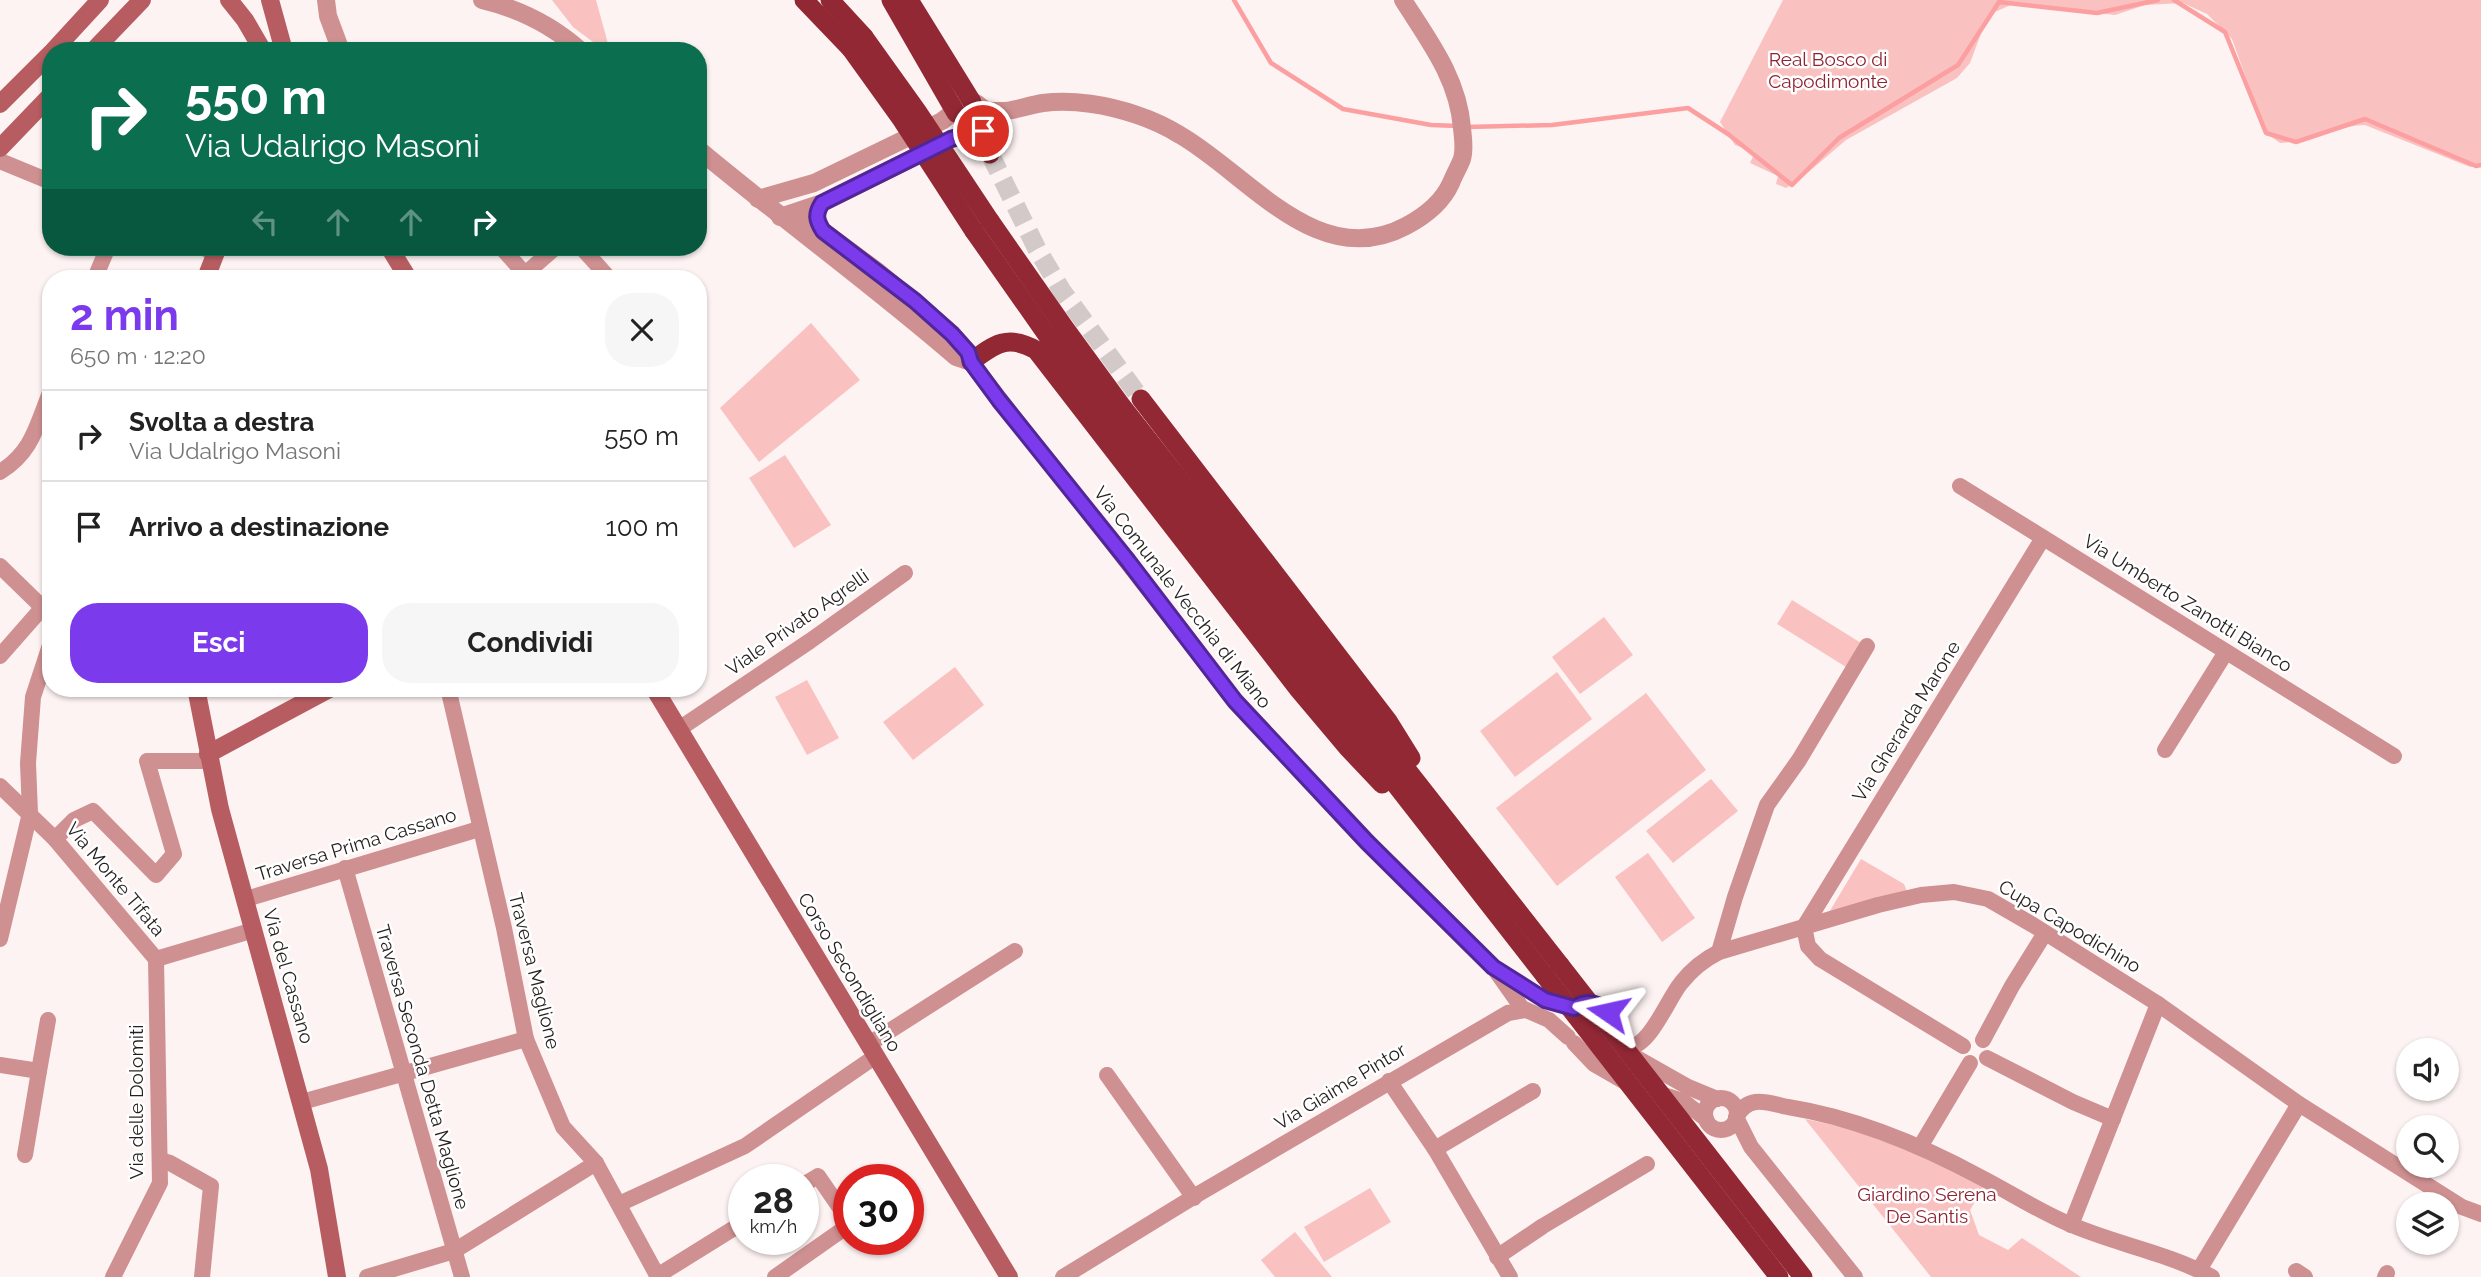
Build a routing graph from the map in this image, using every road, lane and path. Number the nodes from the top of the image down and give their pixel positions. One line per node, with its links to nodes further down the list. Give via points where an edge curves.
1 (100, 0): 13 (main road)
2 (142, 0): 14 (main road)
3 (229, 0): 15 (main road)
4 (270, 0): 16 (main road)
5 (280, 0): 17 (main road)
6 (326, 0): 18 (street)
7 (482, 0): 19 (street, via 539,20)
8 (804, 0): 33 (highway, bridge, via 851,49)
9 (830, 0): 33 (highway, bridge, via 864,37 917,111)
10 (891, 0): 23 (highway)
11 (909, 0): 23 (highway)
12 (1403, 0): 23 (street, via 1446,68 1459,100 1464,149 1448,189 1427,213 1400,229 1370,237 1322,233 1293,218 1182,136 1136,115 1066,102 1005,111)
13 (61, 42)
14 (102, 42)
15 (258, 42)
16 (281, 42)
17 (282, 42)
18 (338, 42)
19 (571, 42)
20 (42, 62): 21 (main road)
21 (0, 104)
22 (42, 104): 24 (main road)
23 (971, 109): 25 (highway); 29 (street); 31 (street, via 956,125 965,135)
24 (0, 148)
25 (990, 154)
26 (707, 156): 30 (street, Via Comunale Vecchia di Miano)
27 (0, 161): 28 (street)
28 (42, 178)
29 (814, 183): 30 (street); 32 (street)
30 (758, 199): 32 (street, Via Comunale Vecchia di Miano)
31 (822, 203): 32 (street); 34 (street, via 816,212)
32 (780, 217): 34 (street, Via Comunale Vecchia di Miano); 41 (street, Via Comunale Vecchia di Miano, via 956,357)
33 (982, 226): 67 (highway, via 1047,335 1109,417)
34 (823, 231): 41 (street, Via Comunale Vecchia di Miano, via 915,301 952,334)
35 (509, 256): 38 (street)
36 (546, 256): 39 (street)
37 (589, 256): 40 (street)
38 (522, 270)
39 (530, 270)
40 (602, 270)
41 (971, 362): 67 (highway, via 1010,341 1036,350 1307,700 1347,747); 77 (street, Via Comunale Vecchia di Miano, via 1235,701)
42 (1141, 399): 67 (highway, via 1388,721)
43 (42, 412): 44 (street, via 27,449)
44 (0, 472)
45 (1960, 486): 46 (street, Via Umberto Zanotti Bianco)
46 (2043, 538): 52 (street, Via Umberto Zanotti Bianco); 70 (street, Via Gherarda Marone)
47 (0, 566): 49 (street)
48 (905, 573): 59 (street, Viale Privato Agrelli)
49 (42, 599)
50 (42, 607): 53 (street)
51 (1867, 646): 75 (street, via 1767,806)
52 (2226, 652): 60 (street); 61 (street, Via Umberto Zanotti Bianco)
53 (0, 656)
54 (42, 670): 64 (street, via 33,697 28,752)
55 (198, 697): 62 (main road, Via del Cassano)
56 (315, 697): 62 (main road)
57 (450, 697): 65 (street, Traversa Maglione)
58 (659, 697): 59 (main road, Corso Secondigliano)
59 (679, 729): 90 (main road, Corso Secondigliano)
60 (2165, 750)
61 (2393, 756)
62 (209, 758): 66 (street, Via Monte Tifata, via 147,761 174,853 156,875 93,811 74,820); 69 (main road, Via del Cassano)
63 (0, 786): 64 (street, Via Monte Tifata)
64 (30, 813): 66 (street, Via Monte Tifata); 73 (street)
65 (479, 829): 68 (street, Traversa Prima Cassano); 85 (street, Traversa Maglione)
66 (55, 839): 76 (street, Via Monte Tifata)
67 (1463, 855): 78 (highway)
68 (345, 868): 69 (street, Traversa Prima Cassano); 95 (street, Traversa Seconda Detta Maglione)
69 (246, 899): 71 (main road, Via del Cassano)
70 (1804, 927): 72 (street, Cupa Capodichino, via 1921,895 1954,892 1988,899); 75 (street, Cupa Capodichino); 88 (street, via 1808,946 1820,959)
71 (254, 930): 76 (street, Via Monte Tifata); 100 (main road, Via del Cassano)
72 (2045, 933): 80 (street, Cupa Capodichino); 87 (street)
73 (0, 939)
74 (1015, 951): 90 (street)
75 (1719, 952): 89 (street, Cupa Capodichino, via 1702,960 1680,984 1640,1045)
76 (156, 959): 110 (street, Via delle Dolomiti)
77 (1493, 967): 79 (street, Via Comunale Vecchia di Miano); 81 (street, Via Comunale Vecchia di Miano)
78 (1553, 970): 134 (highway, bridge); 135 (highway, bridge)
79 (1532, 993): 81 (street, Via Giaime Pintor, via 1525,993); 82 (street, Via Comunale Vecchia di Miano)
80 (2158, 1004): 101 (street, Cupa Capodichino); 104 (street)
81 (1517, 1008): 86 (street, Via Comunale Vecchia di Miano, via 1549,1020); 97 (street, Via Giaime Pintor)
82 (1574, 1008): 84 (street, Via Comunale Vecchia di Miano, via 1596,1004 1608,1012); 86 (street, via 1566,1022)
83 (48, 1020): 94 (street)
84 (1612, 1026): 86 (street, via 1607,1040 1595,1048 1580,1047); 89 (street, Via Comunale Vecchia di Miano)
85 (526, 1039): 95 (street); 111 (street, Traversa Maglione, via 563,1127)
86 (1571, 1040): 103 (street, Via Comunale Vecchia di Miano, via 1609,1074 1683,1101)
87 (1983, 1040): 88 (street, via 1972,1038); 91 (street, via 1988,1046)
88 (1963, 1046): 92 (street)
89 (1626, 1048): 99 (street, Via Comunale Vecchia di Miano, via 1649,1066)
90 (872, 1050): 116 (street, via 745,1146); 131 (main road, Corso Secondigliano)
91 (1987, 1058): 92 (street); 104 (street)
92 (1970, 1063): 107 (street)
93 (0, 1065): 94 (street)
94 (39, 1071): 109 (street)
95 (403, 1073): 100 (street); 121 (street, Traversa Seconda Detta Maglione)
96 (1107, 1075): 114 (street)
97 (1389, 1081): 108 (street); 114 (street, Via Giaime Pintor)
98 (1534, 1091): 108 (street)
99 (1717, 1098): 102 (street, via 1731,1102); 103 (street, via 1706,1109)
100 (302, 1102): 126 (main road, Via del Cassano, via 327,1204)
101 (2300, 1104): 117 (street, Cupa Capodichino, via 2462,1207); 123 (street)
102 (1737, 1116): 105 (street); 106 (street); 107 (street, via 1752,1102 1800,1108)
103 (1706, 1119): 105 (street)
104 (2113, 1119): 118 (street)
105 (1723, 1130): 106 (street)
106 (1751, 1147): 136 (street)
107 (1920, 1147): 118 (street)
108 (1435, 1149): 122 (street)
109 (25, 1155)
110 (160, 1160): 124 (street, Via delle Dolomiti, via 160,1183); 125 (street, via 211,1186)
111 (596, 1163): 116 (street, Traversa Maglione); 121 (street)
112 (1647, 1164): 122 (street)
113 (819, 1178): 115 (street)
114 (1194, 1198): 132 (street, Via Giaime Pintor)
115 (833, 1199)
116 (619, 1204): 129 (street, Traversa Maglione)
117 (2481, 1214)
118 (2071, 1225): 123 (street)
119 (728, 1232): 129 (street)
120 (833, 1235): 130 (street)
121 (454, 1251): 127 (street); 128 (street, Traversa Seconda Detta Maglione)
122 (1497, 1257): 133 (street)
123 (2205, 1273)
124 (113, 1277)
125 (202, 1277)
126 (337, 1277)
127 (367, 1277)
128 (462, 1277)
129 (657, 1277)
130 (775, 1277)
131 (1009, 1277)
132 (1063, 1277)
133 (1510, 1277)
134 (1780, 1277)
135 (1803, 1277)
136 (1856, 1277)

